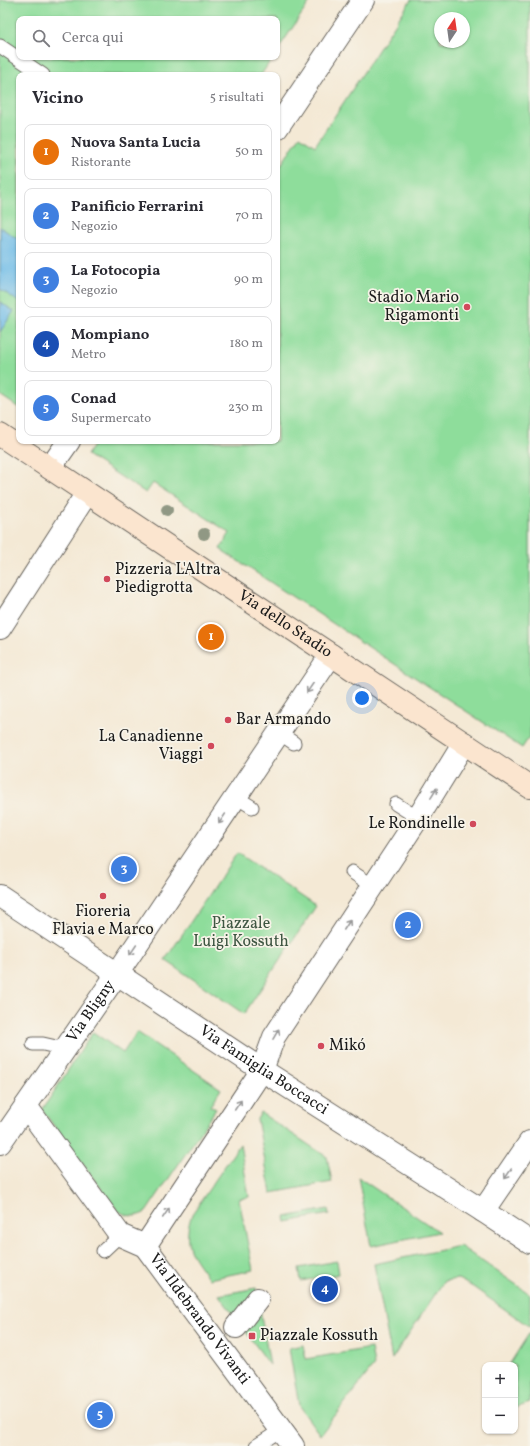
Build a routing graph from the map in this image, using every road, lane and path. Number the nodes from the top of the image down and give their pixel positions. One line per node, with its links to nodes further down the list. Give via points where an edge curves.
1 (363, 0): 6 (street)
2 (0, 46): 3 (lane)
3 (16, 57)
4 (21, 60): 5 (lane)
5 (39, 72)
6 (280, 124)
7 (0, 436): 9 (street, Via dello Stadio)
8 (67, 444): 9 (street)
9 (50, 468): 10 (street, Via dello Stadio)
10 (86, 493): 11 (street); 12 (street, Via dello Stadio)
11 (0, 628)
12 (331, 655): 13 (street, Via dello Stadio); 20 (street, one-way to 20, via 287,738 244,802)
13 (464, 744): 14 (street, Via dello Stadio); 16 (street, one-way to 13)
14 (530, 787)
15 (396, 804): 16 (lane)
16 (418, 818): 18 (street)
17 (352, 872): 18 (lane)
18 (373, 886): 23 (street, one-way to 18, via 274,1037)
19 (0, 896): 20 (street, Via Famiglia Boccacci)
20 (117, 974): 22 (street, Via Bligny); 23 (street, Via Famiglia Boccacci)
21 (33, 1044): 22 (lane, Via Bligny)
22 (65, 1049): 24 (street, Via Bligny)
23 (262, 1070): 27 (street, Via Famiglia Boccacci); 30 (street, one-way to 23)
24 (26, 1106): 26 (street, Via Bligny); 28 (street)
25 (530, 1142): 27 (street, one-way to 27)
26 (0, 1143)
27 (483, 1211): 29 (street, Via Famiglia Boccacci)
28 (120, 1235): 30 (street, Via Ildebrando Vivanti); 31 (lane)
29 (530, 1242)
30 (145, 1246): 34 (street, Via Ildebrando Vivanti)
31 (102, 1251)
32 (258, 1300): 33 (street)
33 (236, 1327)
34 (289, 1442): 35 (lane)
35 (256, 1446)

